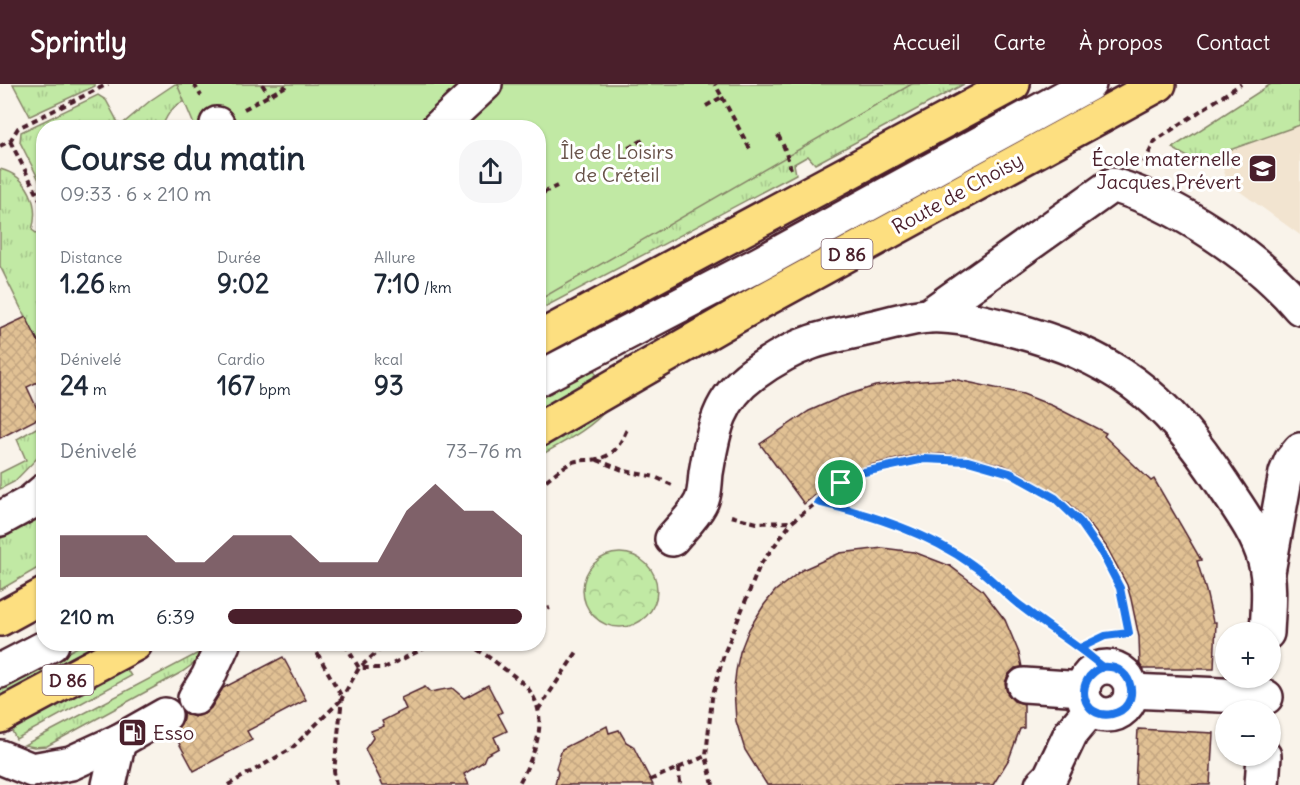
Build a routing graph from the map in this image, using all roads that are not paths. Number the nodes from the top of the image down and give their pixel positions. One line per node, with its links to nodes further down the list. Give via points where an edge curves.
1 (485, 84): 5 (street)
2 (1013, 84): 8 (main road)
3 (1089, 84): 9 (street, Route de Choisy)
4 (1159, 84): 10 (main road, Route de Choisy / D 86, via 762,301)
5 (447, 120)
6 (1300, 308): 7 (street, via 1261,269 1129,178 1112,184)
7 (928, 316): 14 (street, via 813,341 771,362 734,391 713,434 701,503); 15 (street, via 998,326 1066,345 1096,359 1152,396 1196,444 1215,472 1258,542)
8 (546, 335)
9 (546, 375)
10 (546, 425)
11 (1293, 445): 15 (street)
12 (36, 497): 13 (street)
13 (0, 519)
14 (672, 539)
15 (1268, 574): 18 (street)
16 (36, 599): 17 (main road)
17 (0, 619)
18 (1267, 622)
19 (39, 651): 22 (street)
20 (122, 651): 29 (main road, D 86)
21 (220, 651): 27 (street)
22 (0, 671)
23 (1089, 678): 24 (street); 25 (street, via 1110,667 1123,672); 25 (street, via 1106,715 1126,705); 34 (street, via 1071,733 1050,777)
24 (1024, 686)
25 (1131, 691): 26 (street)
26 (1266, 695)
27 (195, 698)
28 (165, 715): 30 (street)
29 (0, 716)
30 (119, 741): 32 (street, via 71,763 32,770); 33 (street)
31 (1263, 766): 35 (street)
32 (7, 769)
33 (109, 785)
34 (1042, 785)
35 (1262, 785)

